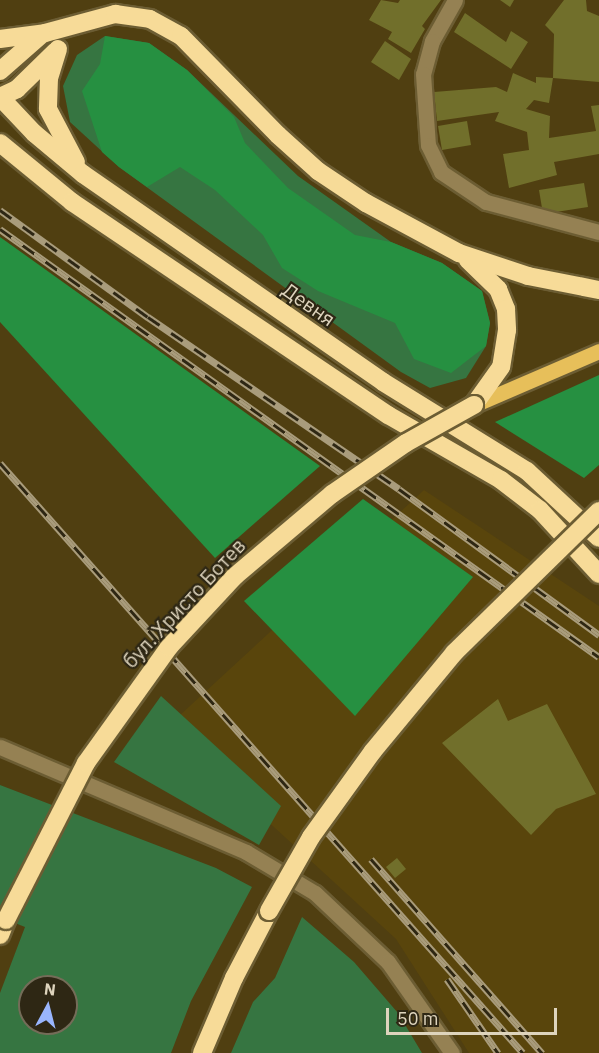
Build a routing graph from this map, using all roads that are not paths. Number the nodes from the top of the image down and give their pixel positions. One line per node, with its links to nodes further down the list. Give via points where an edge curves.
1 (455, 0): 10 (street, via 432,41 423,74 428,145 441,172 486,202)
2 (86, 22): 3 (highway); 5 (highway); 11 (highway, via 115,14 137,15 173,30 318,171 395,221)
3 (45, 33): 4 (highway); 6 (highway)
4 (0, 39)
5 (58, 50): 7 (highway, via 17,89); 9 (highway, via 49,78 48,109)
6 (0, 71)
7 (0, 97): 9 (highway, Девня, via 34,133)
8 (0, 143): 17 (highway, via 72,202 388,415 501,480 540,510)
9 (83, 174): 16 (highway, Девня, via 383,382 527,471)
10 (599, 232)
11 (459, 253): 12 (highway, via 528,276); 14 (highway, via 498,290 507,320 505,358)
12 (599, 290)
13 (599, 351): 14 (main road, бул. Христо Ботев)
14 (474, 405): 19 (highway, бул. Христо Ботев, bridge, via 406,443 332,494 234,576 169,647 86,763)
15 (599, 511): 20 (highway, bridge, via 454,653 373,751 311,837 269,910)
16 (599, 537)
17 (599, 574)
18 (0, 747): 21 (street, via 246,852 315,893 388,962)
19 (3, 927)
20 (202, 1053)
21 (452, 1053)

